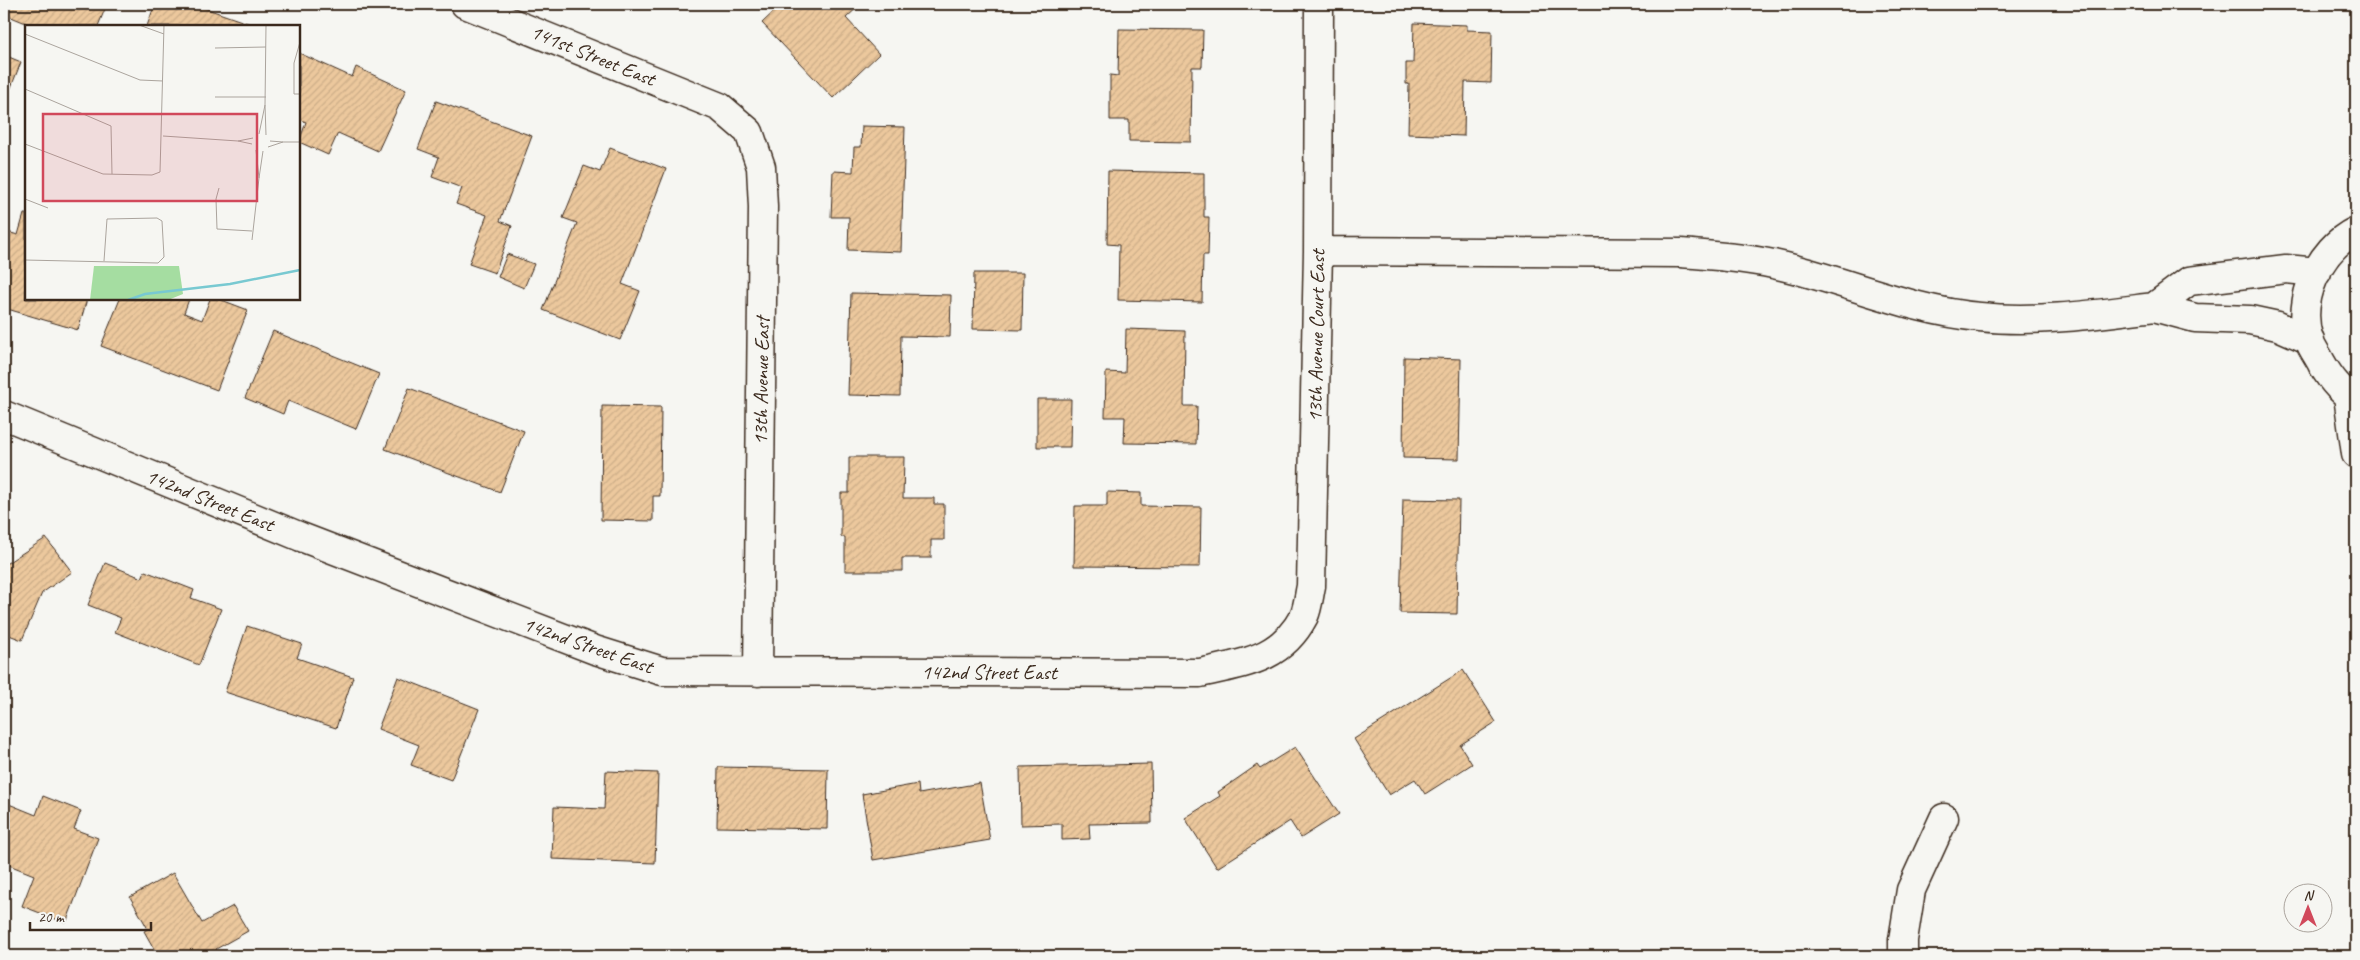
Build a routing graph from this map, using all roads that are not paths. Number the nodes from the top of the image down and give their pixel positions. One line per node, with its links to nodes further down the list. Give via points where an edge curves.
1 (465, 4): 3 (street, 141st Street East)
2 (1319, 4): 5 (street, 13th Avenue Court East)
3 (720, 106): 13 (street, 13th Avenue East, via 749,132 761,167)
4 (2356, 231): 6 (street, via 2325,257)
5 (1318, 251): 7 (street, via 1681,253 1739,258 1785,267 1929,309 1980,317 2037,319); 12 (street, 13th Avenue Court East, via 1311,586 1305,615 1287,640)
6 (2317, 272): 7 (street, via 2286,269 2189,281); 8 (street, via 2310,284 2305,315)
7 (2154, 306): 8 (street, via 2195,318 2225,318 2278,326)
8 (2310, 340): 9 (street, via 2328,374)
9 (2352, 398): 11 (street)
10 (4, 415): 13 (street, 142nd Street East, via 301,537 595,650 662,671)
11 (2356, 454)
12 (1269, 654): 13 (street, 142nd Street East, via 1200,673)
13 (758, 672)
14 (1944, 818): 15 (street, via 1911,890)
15 (1903, 956)

